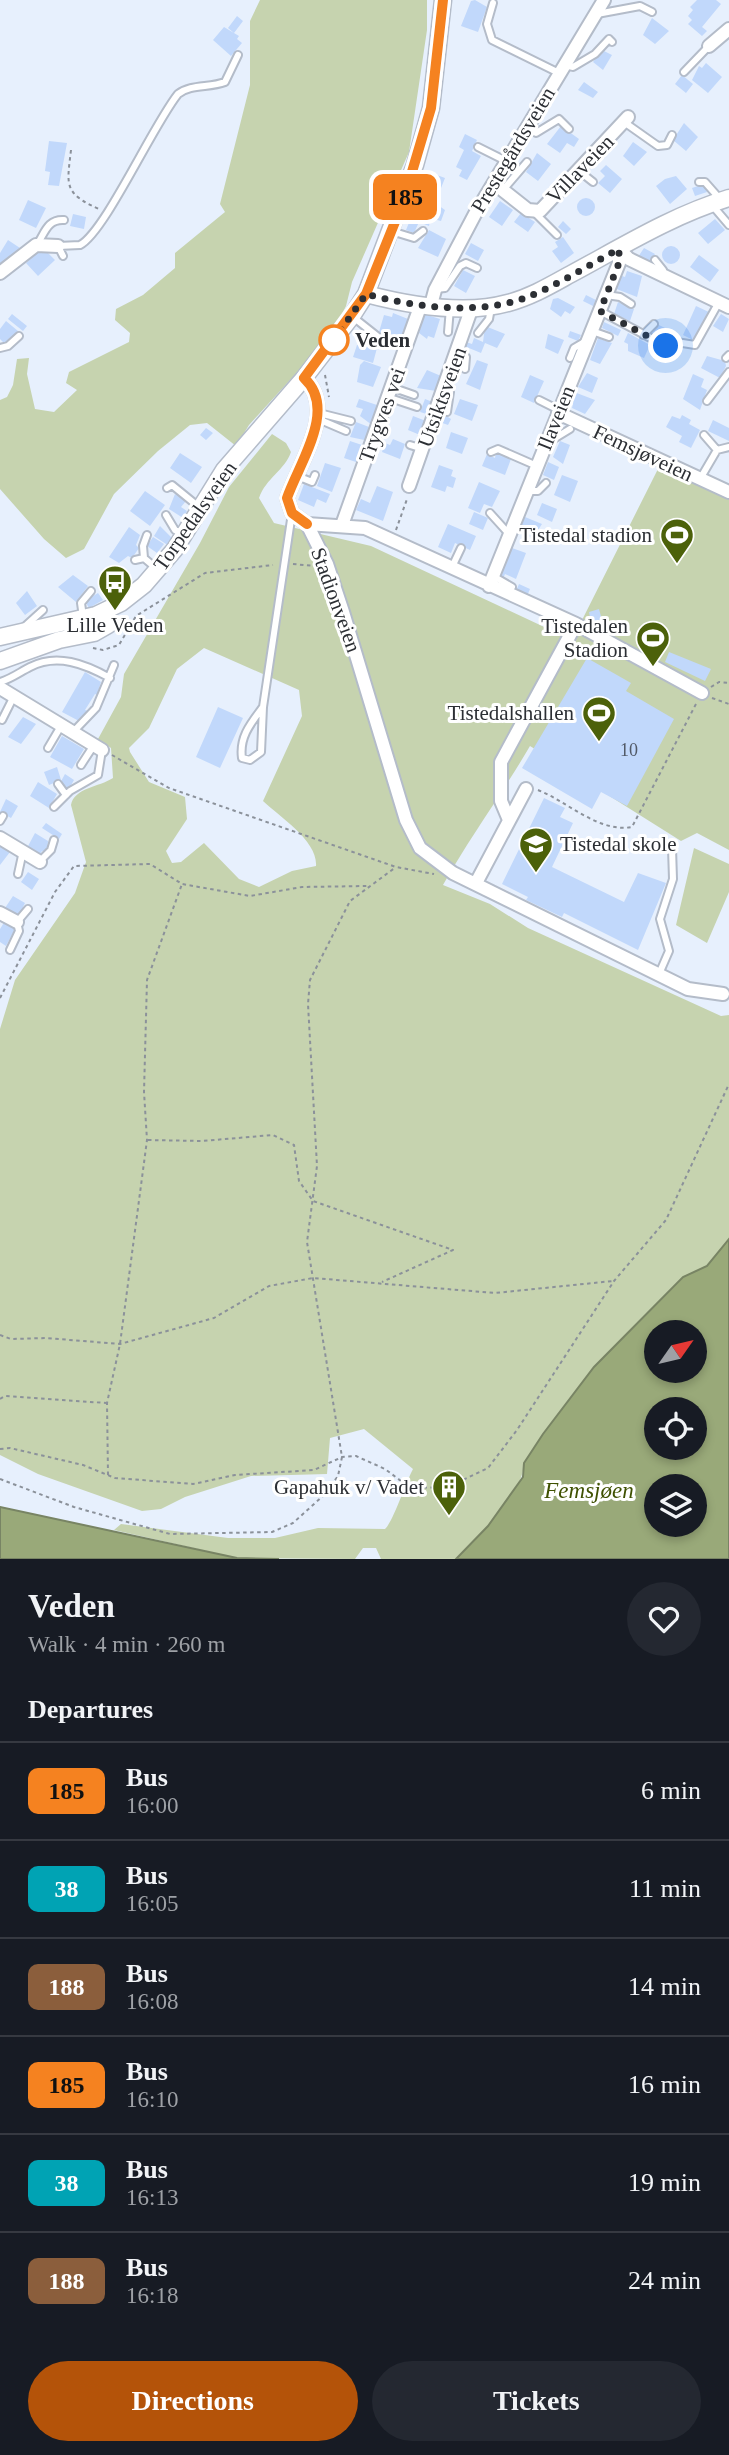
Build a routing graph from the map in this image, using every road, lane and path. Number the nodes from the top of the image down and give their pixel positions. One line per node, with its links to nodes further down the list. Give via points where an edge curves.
1 (443, 0): 25 (main road, Torpedalsveien, via 431,108)
2 (604, 0): 5 (street, Prestegårdsveien)
3 (494, 3): 10 (lane, via 487,24 492,40)
4 (652, 12): 5 (lane, via 640,6)
5 (595, 14): 10 (street, Prestegårdsveien)
6 (729, 29): 8 (street)
7 (612, 42): 10 (lane, via 609,39 594,54)
8 (709, 46): 11 (lane)
9 (238, 55): 27 (lane, via 225,82 211,88 187,88 178,94)
10 (561, 69): 13 (street, Prestegårdsveien)
11 (684, 72)
12 (626, 120): 15 (lane, via 657,146 667,145); 20 (street, Villaveien)
13 (527, 128): 14 (lane, via 541,132 559,119); 18 (street, Prestegårdsveien)
14 (569, 129)
15 (672, 135)
16 (478, 148): 18 (lane)
17 (71, 150): 27 (path, via 67,183 72,193)
18 (508, 162): 23 (street, Prestegårdsveien)
19 (527, 162): 23 (lane)
20 (579, 172): 21 (lane); 28 (street, Villaveien, via 556,202)
21 (593, 182)
22 (699, 182): 24 (lane, via 705,182)
23 (499, 187): 28 (street, Villaveien); 43 (street, Prestegårdsveien)
24 (720, 200): 30 (lane); 35 (main road, via 668,221)
25 (403, 202): 26 (lane); 31 (main road, Torpedalsveien)
26 (423, 211)
27 (106, 212): 36 (lane, via 85,243)
28 (534, 212): 33 (lane)
29 (64, 219): 34 (lane, via 49,224)
30 (729, 225)
31 (391, 231): 32 (lane, via 414,239); 41 (main road, Torpedalsveien)
32 (424, 231)
33 (557, 235)
34 (37, 245): 36 (street); 39 (street)
35 (619, 249): 40 (street); 42 (street, Ilaveien, via 619,263); 47 (main road, via 536,293)
36 (61, 251)
37 (655, 260): 40 (lane, via 663,270)
38 (477, 268): 43 (lane, via 466,263 460,266 445,288)
39 (0, 273)
40 (660, 275): 45 (street)
41 (366, 294): 43 (main road); 50 (main road, Torpedalsveien)
42 (606, 295): 44 (lane); 49 (street, Ilaveien)
43 (429, 299): 46 (main road); 65 (street, Trygves vei)
44 (631, 304)
45 (724, 304): 55 (lane, via 695,345)
46 (450, 306): 48 (main road); 52 (lane)
47 (490, 306): 48 (main road); 53 (lane, via 489,319)
48 (472, 307): 60 (street, Utsiktsveien)
49 (600, 311): 54 (street, Ilaveien); 55 (lane)
50 (352, 316): 57 (lane); 63 (main road, Torpedalsveien)
51 (654, 324): 55 (lane)
52 (448, 332)
53 (478, 333)
54 (590, 335): 58 (lane); 71 (street, Ilaveien)
55 (643, 335)
56 (19, 336): 59 (lane)
57 (377, 336)
58 (609, 337)
59 (0, 348)
60 (459, 350): 61 (lane, via 466,357); 64 (street, Utsiktsveien)
61 (465, 369)
62 (729, 372): 68 (lane)
63 (304, 378): 72 (street, via 316,393); 91 (main road, Torpedalsveien, via 224,470)
64 (446, 388): 70 (lane, via 450,392); 87 (street, Utsiktsveien, via 433,434 416,447)
65 (392, 393): 66 (lane); 69 (lane); 96 (street, Trygves vei)
66 (414, 395)
67 (539, 400): 71 (lane)
68 (707, 401)
69 (417, 407)
70 (447, 412)
71 (559, 412): 77 (street, Ilaveien); 85 (street, Femsjøveien)
72 (318, 416): 73 (lane); 75 (lane); 84 (street)
73 (351, 421)
74 (570, 429): 77 (lane)
75 (346, 431)
76 (704, 435): 79 (lane)
77 (550, 438): 81 (lane); 82 (street, Ilaveien)
78 (729, 447): 79 (lane)
79 (717, 450): 85 (lane)
80 (491, 452): 82 (lane, via 498,449)
81 (547, 456)
82 (537, 466): 90 (street, Ilaveien)
83 (315, 475): 84 (lane, via 312,482)
84 (295, 476): 92 (street, via 287,498)
85 (700, 479): 89 (street, Femsjøveien)
86 (546, 483): 90 (lane)
87 (409, 486): 100 (path, via 406,509)
88 (167, 488): 91 (lane, via 180,489)
89 (729, 492)
90 (527, 501): 97 (street, Ilaveien)
91 (201, 508): 98 (main road, Torpedalsveien)
92 (292, 513): 95 (street); 104 (lane)
93 (490, 513): 97 (lane)
94 (166, 515): 98 (lane)
95 (307, 524): 96 (street, Stadionveien); 144 (street, Stadionveien, via 327,564 414,837 429,857)
96 (342, 525): 100 (street, Stadionveien, via 361,522)
97 (509, 534): 108 (street, Ilaveien)
98 (184, 535): 107 (main road, Torpedalsveien)
99 (147, 536): 102 (lane)
100 (391, 540): 106 (street, Stadionveien)
101 (461, 548): 106 (lane)
102 (144, 558): 103 (lane); 107 (lane)
103 (135, 560)
104 (283, 564): 105 (path); 117 (path, via 205,573 136,616 120,645 103,650); 127 (lane)
105 (320, 567)
106 (451, 569): 108 (street, Stadionveien)
107 (159, 571): 112 (main road, Torpedalsveien)
108 (491, 581): 109 (lane); 114 (street, Stadionveien)
109 (512, 587)
110 (91, 592): 113 (lane, via 81,603)
111 (43, 610): 115 (lane)
112 (107, 611): 113 (main road); 118 (main road, Torpedalsveien, via 108,625 102,630)
113 (84, 619): 115 (main road)
114 (576, 624): 124 (street, Stadionveien); 137 (street, via 501,762 501,801)
115 (20, 634): 116 (main road)
116 (0, 637)
117 (86, 647)
118 (0, 661)
119 (114, 665): 120 (lane)
120 (110, 678): 121 (lane, via 63,660 46,661); 129 (lane, via 96,708)
121 (0, 682)
122 (729, 683): 124 (path, via 719,682)
123 (0, 688): 125 (street)
124 (702, 693): 126 (path); 134 (path, via 632,827 619,830 540,791)
125 (14, 696): 128 (lane); 129 (street, via 34,713)
126 (729, 704)
127 (263, 707): 127 (lane, via 261,752 250,760 242,758 245,731)
128 (2, 720)
129 (68, 728): 130 (lane); 131 (street)
130 (48, 748)
131 (98, 748): 132 (lane); 135 (lane, via 98,775); 146 (path, via 169,788 396,867)
132 (81, 765)
133 (58, 784): 135 (lane)
134 (526, 789): 137 (street)
135 (66, 795): 136 (lane)
136 (54, 807)
137 (509, 820): 144 (street)
138 (0, 838): 141 (street)
139 (54, 840): 142 (lane)
140 (672, 848): 151 (lane, via 673,879 660,919 669,951)
141 (23, 851): 142 (street); 143 (lane)
142 (40, 862)
143 (18, 874)
144 (476, 883): 151 (street, Stadionveien)
145 (182, 884): 146 (path, via 250,896 302,887); 153 (path, via 150,864 74,866 55,892); 155 (path, via 147,980)
146 (368, 886): 156 (path, via 350,901 310,980 317,1166)
147 (28, 909): 149 (lane)
148 (0, 913): 149 (street)
149 (16, 922): 150 (lane, via 19,931)
150 (10, 950)
151 (659, 974): 152 (street, Stadionveien, via 688,989)
152 (723, 995)
153 (0, 998)
154 (729, 1084): 158 (path, via 666,1220)
155 (147, 1140): 156 (path, via 273,1135 294,1145 299,1181); 161 (path)
156 (313, 1201): 157 (path, via 307,1242); 159 (path, via 453,1250)
157 (313, 1278): 159 (path); 161 (path, via 269,1286 214,1318); 165 (path)
158 (614, 1281): 159 (path, via 495,1293); 165 (path, via 488,1468 446,1488 409,1487 356,1456)
159 (380, 1283)
160 (0, 1335): 161 (path)
161 (120, 1344): 163 (path)
162 (0, 1399): 163 (path)
163 (107, 1403): 166 (path)
164 (0, 1449): 166 (path, via 83,1465)
165 (342, 1457): 166 (path, via 314,1470 234,1475 193,1484); 167 (path, via 338,1476 324,1495 293,1523 272,1532 170,1534 74,1507)
166 (108, 1475)
167 (0, 1479)

